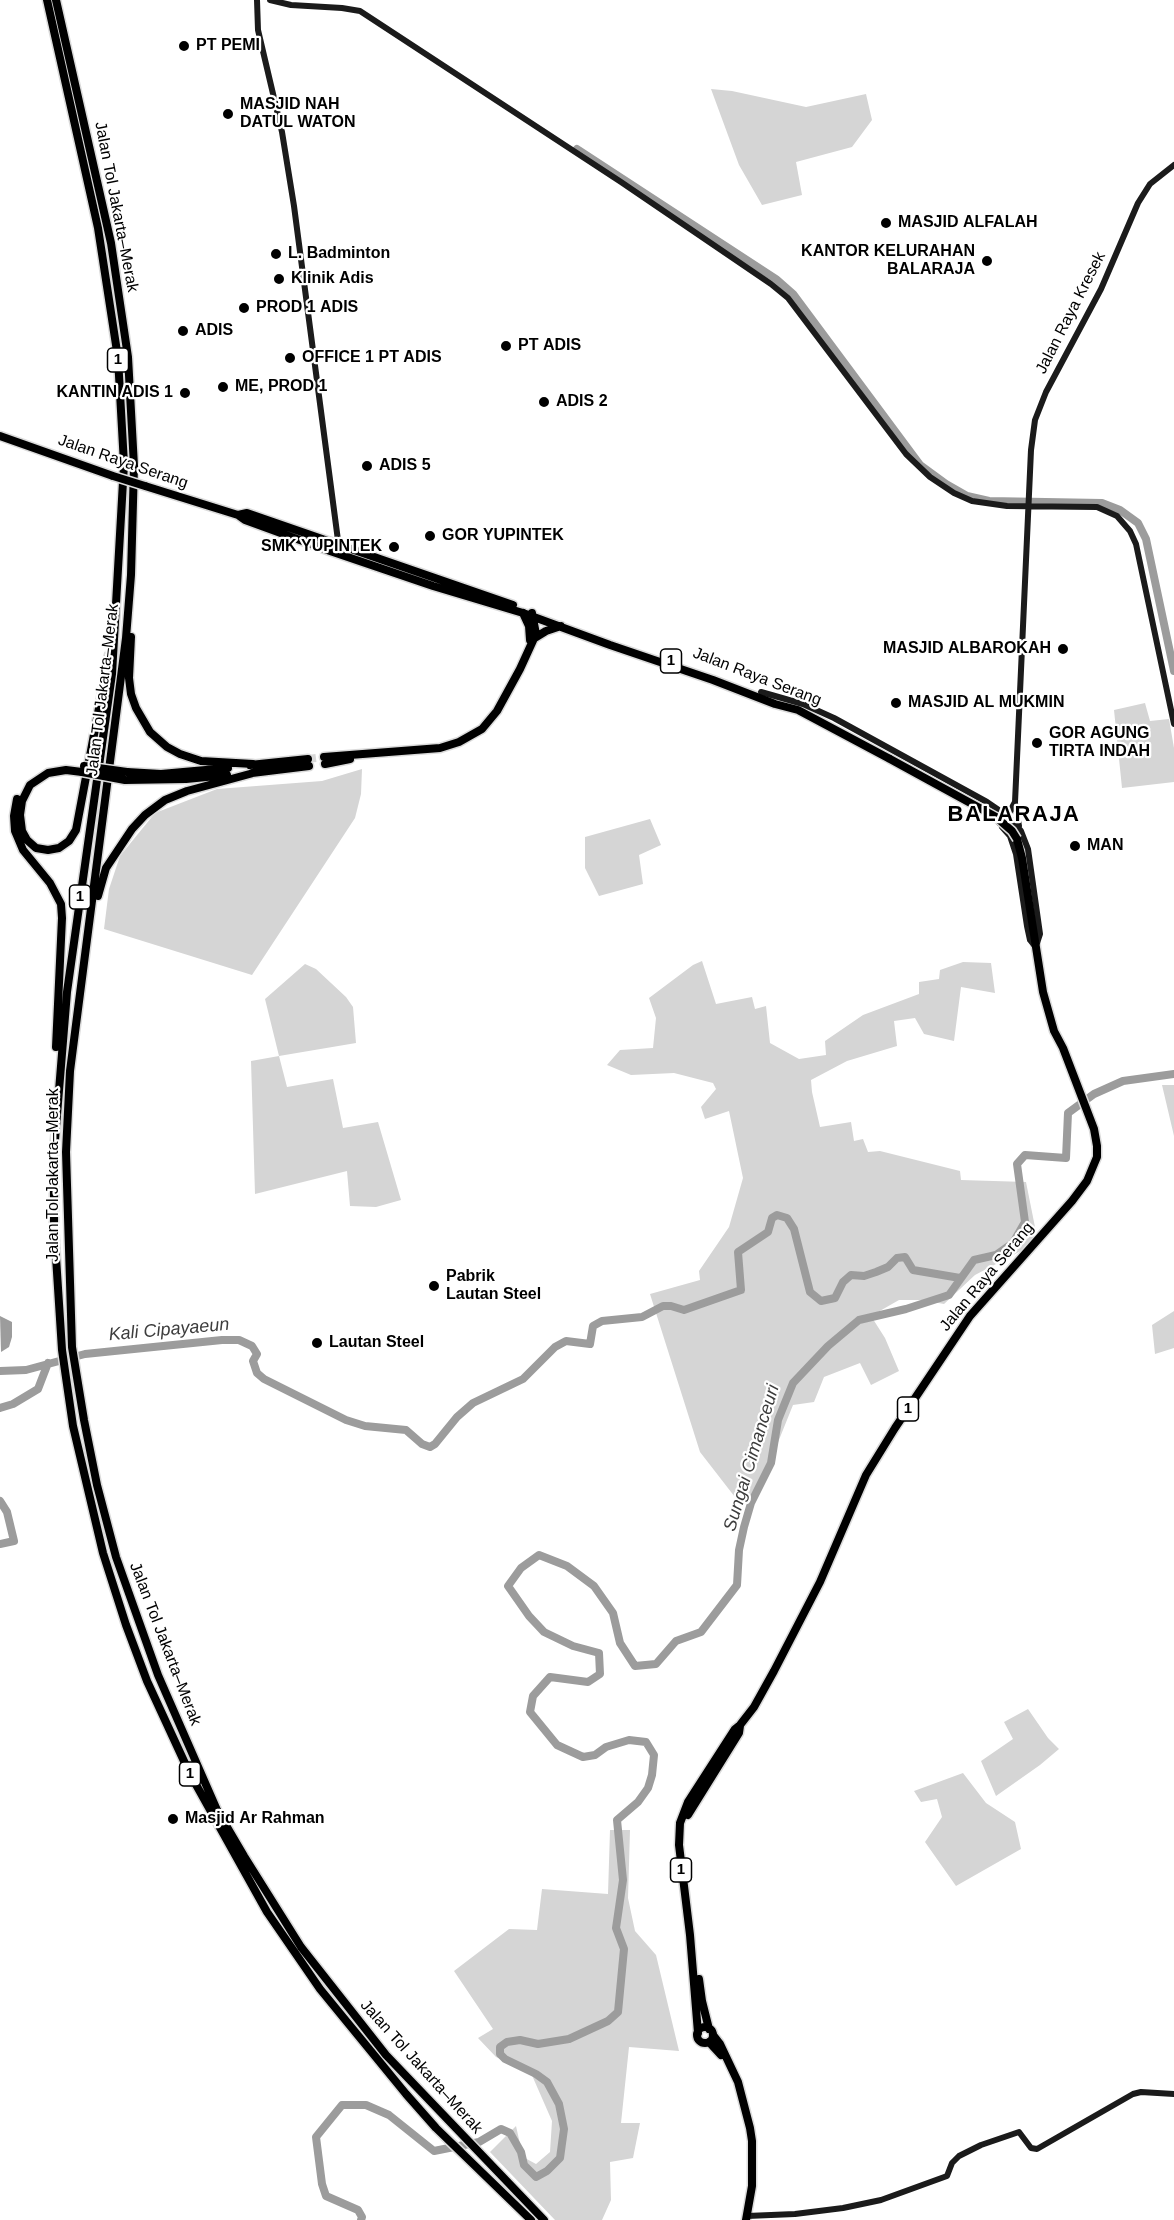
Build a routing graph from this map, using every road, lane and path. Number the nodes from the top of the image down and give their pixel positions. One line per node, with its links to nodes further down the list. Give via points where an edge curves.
1 (47, 0): 11 (highway, Jalan Tol Jakarta–Merak / 1, via 98,228 118,358 124,464)
2 (56, 0): 9 (highway, Jalan Tol Jakarta–Merak / 1, via 111,243 128,357 134,466)
3 (257, 0): 8 (main road, via 258,30 285,147 294,206)
4 (270, 0): 7 (main road, via 360,11 621,182 788,298 906,454 930,477 972,501)
5 (1174, 165): 7 (main road, Jalan Raya Kresek, via 1150,184 1138,203 1101,289 1039,406 1032,432)
6 (0, 436): 8 (highway, Jalan Raya Serang / 1, bridge)
7 (1030, 506): 15 (main road, via 1097,507 1117,516 1130,531 1142,570); 23 (main road, Jalan Raya Kresek)
8 (339, 550): 10 (highway, Jalan Raya Serang / 1)
9 (131, 575): 19 (highway, via 129,686 143,722 158,740 180,754 201,761); 30 (highway, Jalan Tol Jakarta–Merak / 1)
10 (530, 614): 12 (highway, Jalan Raya Serang / 1); 13 (highway); 13 (highway)
11 (116, 621): 20 (highway, via 76,830 59,848 36,848 22,831 22,801 30,785 48,773); 29 (highway, Jalan Tol Jakarta–Merak / 1)
12 (559, 624): 13 (highway); 14 (highway, Jalan Raya Serang / 1, via 600,642)
13 (533, 640): 17 (highway, via 497,711 482,729 440,748)
14 (760, 695): 16 (main road, via 785,698 825,714); 21 (main road); 28 (highway, Jalan Raya Serang / 1, bridge, via 844,729 1008,820 1023,845)
15 (1174, 724)
16 (906, 758): 21 (main road, via 900,763); 22 (main road)
17 (324, 761)
18 (308, 762): 19 (highway)
19 (255, 768): 20 (highway, bridge, via 186,779); 30 (highway, via 165,800 132,829 110,861 95,906)
20 (83, 769): 29 (highway, via 66,765 36,774 17,798 14,816 23,850 50,883 60,904 56,1051)
21 (902, 770): 24 (main road)
22 (987, 802): 24 (main road); 25 (main road)
23 (1015, 802): 25 (main road, Jalan Raya Kresek); 27 (main road)
24 (978, 811): 26 (main road)
25 (1008, 816): 26 (main road); 27 (main road)
26 (998, 823): 28 (main road, via 1010,836 1017,854 1027,926 1030,940)
27 (1019, 827): 28 (main road, via 1031,861 1040,934)
28 (1036, 944): 33 (highway, Jalan Raya Serang / 1, via 1043,992 1097,1146 1093,1170 1072,1201 970,1316 896,1426 866,1475 804,1615 739,1733 692,1807 683,1832 683,1855 695,1937)
29 (59, 1068): 31 (highway, Jalan Tol Jakarta–Merak / 1)
30 (70, 1071): 32 (highway, Jalan Tol Jakarta–Merak / 1)
31 (54, 1152): 32 (highway); 38 (highway, Jalan Tol Jakarta–Merak / 1, via 62,1350 73,1426 103,1553 147,1681 184,1762 234,1854 320,1989 436,2127)
32 (66, 1152): 39 (highway, Jalan Tol Jakarta–Merak / 1, via 72,1347 97,1485 116,1557 158,1675 223,1822 329,1985 386,2055)
33 (695, 1973): 34 (highway, Jalan Raya Serang / 1); 35 (highway, Jalan Raya Serang / 1)
34 (698, 2033): 35 (highway, via 703,2028); 35 (highway, 1, via 701,2042)
35 (710, 2035): 37 (highway, Jalan Raya Serang / 1, via 742,2096 752,2141 752,2186)
36 (1174, 2094): 37 (main road, via 1133,2094 1037,2149 1031,2148 1019,2132 981,2145 959,2156 947,2176 881,2200)
37 (746, 2218)
38 (531, 2220)
39 (544, 2220)

